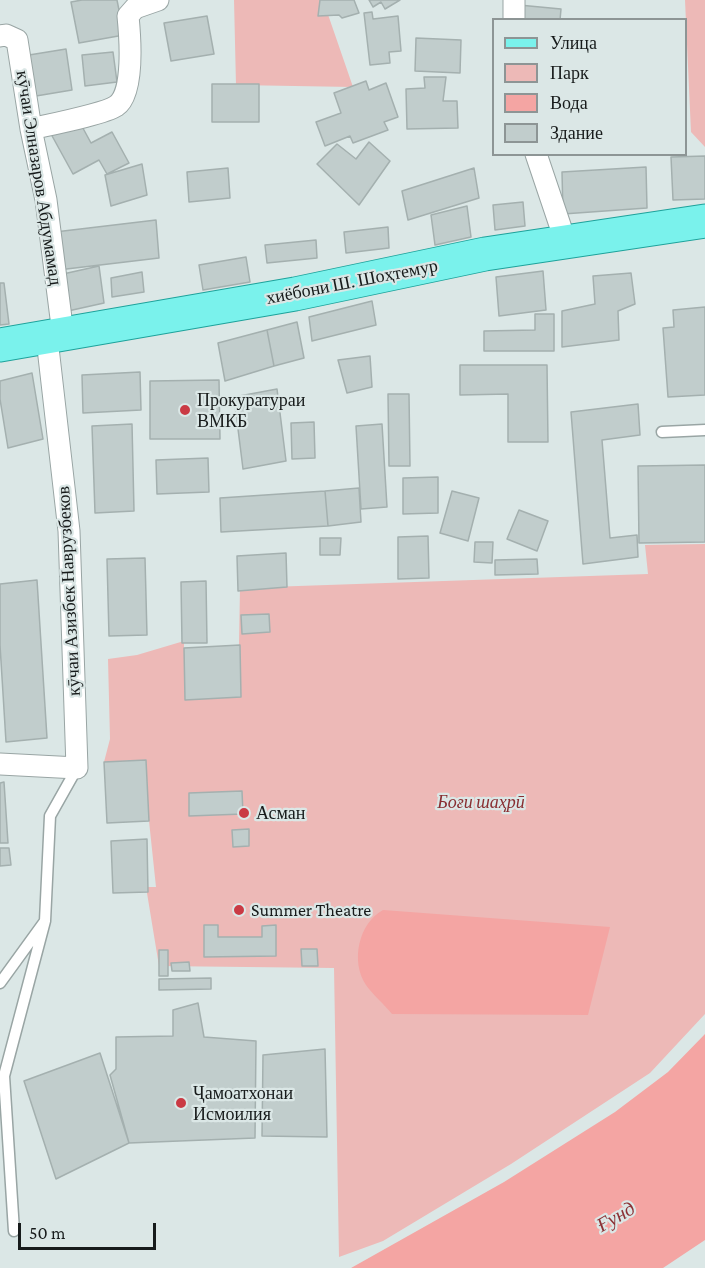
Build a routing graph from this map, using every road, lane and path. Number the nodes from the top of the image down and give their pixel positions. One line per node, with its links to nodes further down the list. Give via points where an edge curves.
1 (158, 0): 5 (street, via 135,8 128,16 131,46 126,93 117,106)
2 (514, 0): 3 (street)
3 (514, 18)
4 (0, 36): 5 (street, кӯчаи Элназаров Абдумамад, via 17,40)
5 (31, 129): 9 (street, кӯчаи Элназаров Абдумамад, via 46,201)
6 (537, 156): 8 (street)
7 (705, 221): 8 (main road, хиёбони Ш. Шоҳтемур)
8 (566, 243): 9 (main road, хиёбони Ш. Шоҳтемур, via 485,254 296,294)
9 (55, 336): 10 (main road, хиёбони Ш. Шоҳтемур); 14 (street, кӯчаи Азизбек Наврузбеков, via 69,531)
10 (0, 345)
11 (705, 430): 12 (lane)
12 (662, 432)
13 (0, 764): 14 (street)
14 (77, 768): 15 (lane, via 50,816)
15 (45, 921): 16 (lane); 17 (lane, via 4,1076)
16 (0, 983)
17 (14, 1231)

